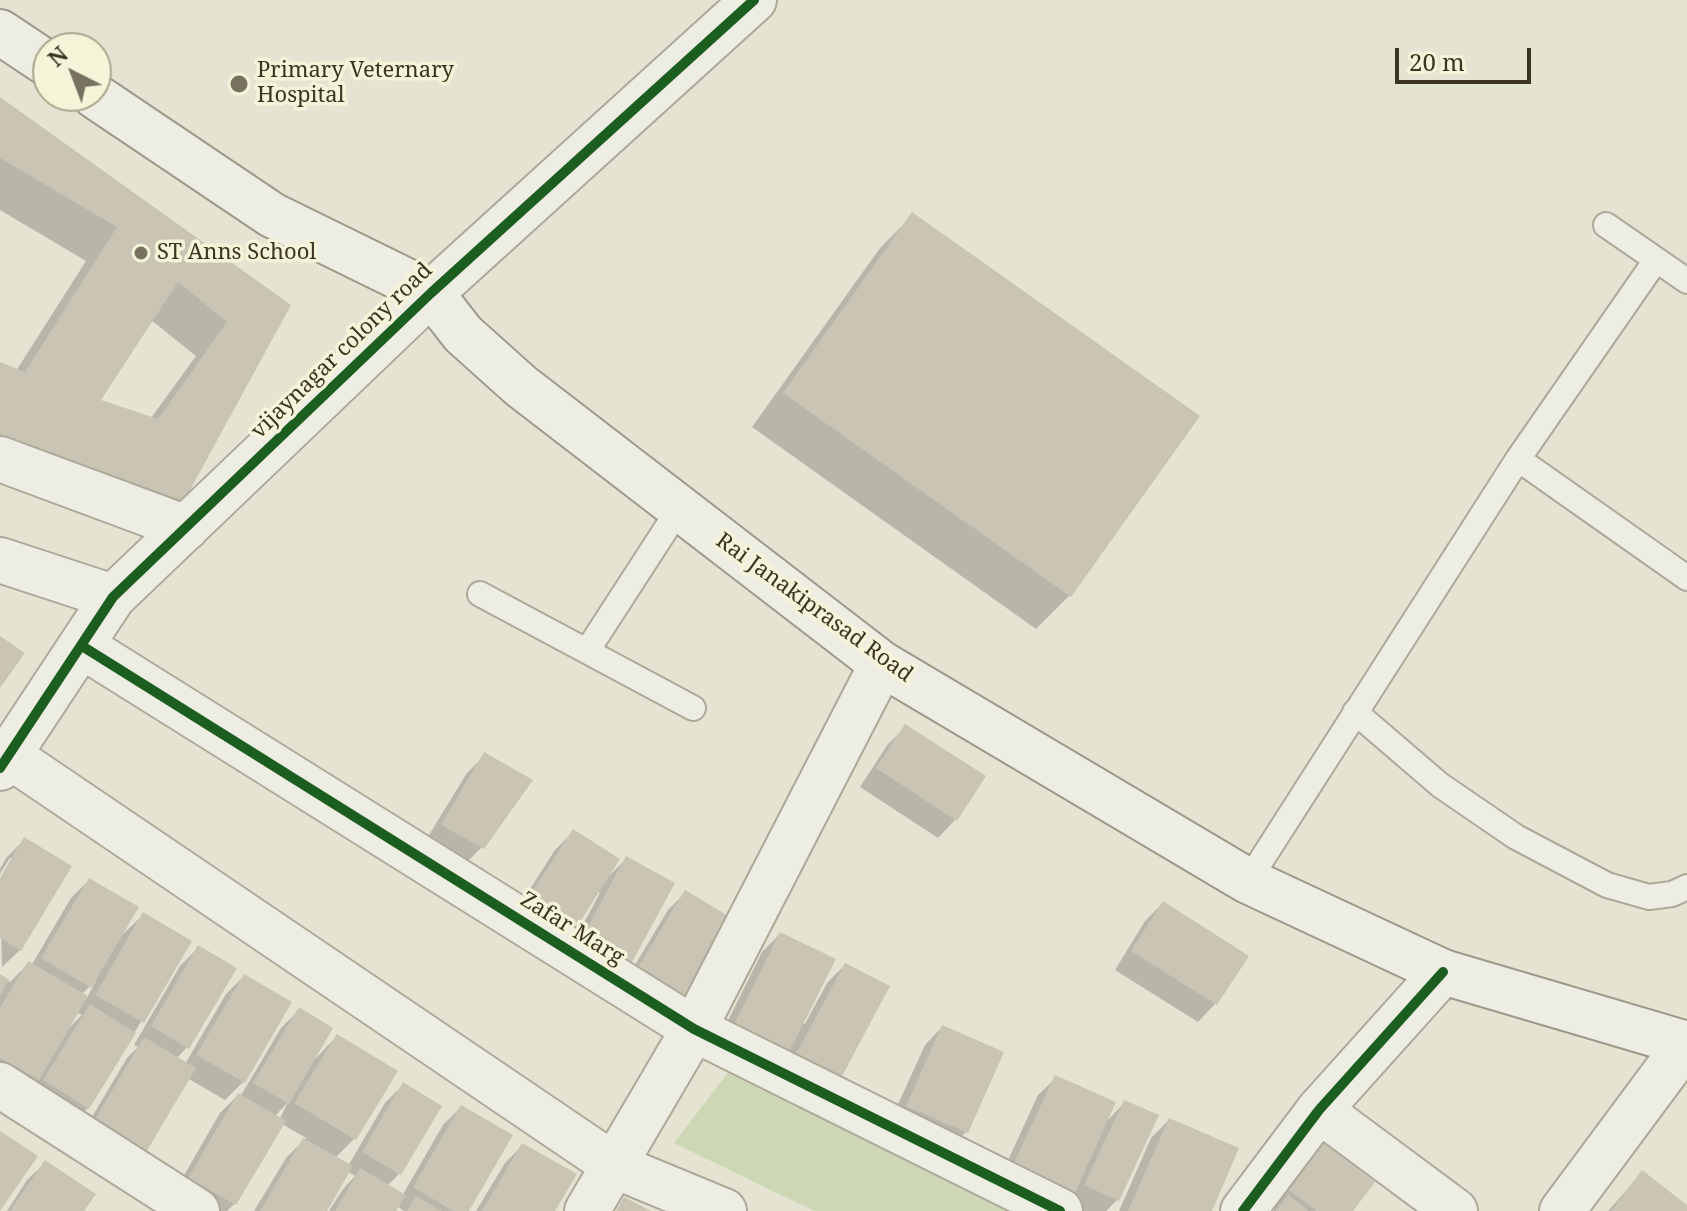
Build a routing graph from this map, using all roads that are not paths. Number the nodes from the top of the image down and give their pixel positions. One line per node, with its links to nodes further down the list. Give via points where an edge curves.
1 (754, 0): 8 (street, vijaynagar colony road)
2 (0, 32): 3 (street)
3 (32, 53)
4 (112, 107): 8 (street, Rai Janakiprasad Road, via 272,215)
5 (1606, 225): 6 (lane)
6 (1656, 260): 7 (lane); 10 (lane)
7 (1687, 281)
8 (431, 293): 11 (street, Rai Janakiprasad Road, via 463,334 521,386); 12 (street, vijaynagar colony road)
9 (0, 459): 12 (street)
10 (1518, 459): 14 (lane); 21 (lane)
11 (679, 509): 18 (lane); 19 (street, Rai Janakiprasad Road)
12 (186, 528): 16 (street, vijaynagar colony road)
13 (0, 560): 16 (street)
14 (1687, 578)
15 (480, 594): 18 (lane)
16 (113, 597): 17 (street, vijaynagar colony road)
17 (82, 646): 22 (street, vijaynagar colony road); 26 (street, Zafar Marg)
18 (587, 651): 20 (lane)
19 (882, 664): 23 (street, Rai Janakiprasad Road); 26 (street)
20 (693, 708)
21 (1355, 712): 23 (lane); 24 (lane, via 1440,785 1516,837 1607,885 1649,897)
22 (4, 762): 30 (street)
23 (1248, 881): 25 (street, Rai Janakiprasad Road)
24 (1687, 887)
25 (1443, 972): 27 (street, Rai Janakiprasad Road); 29 (street)
26 (694, 1029): 30 (street); 34 (street, Zafar Marg)
27 (1687, 1044): 37 (street)
28 (0, 1085): 31 (street)
29 (1319, 1110): 35 (street); 36 (street)
30 (615, 1166): 32 (street); 33 (street)
31 (197, 1211)
32 (587, 1211)
33 (724, 1211)
34 (1060, 1211)
35 (1243, 1211)
36 (1455, 1211)
37 (1562, 1211)

